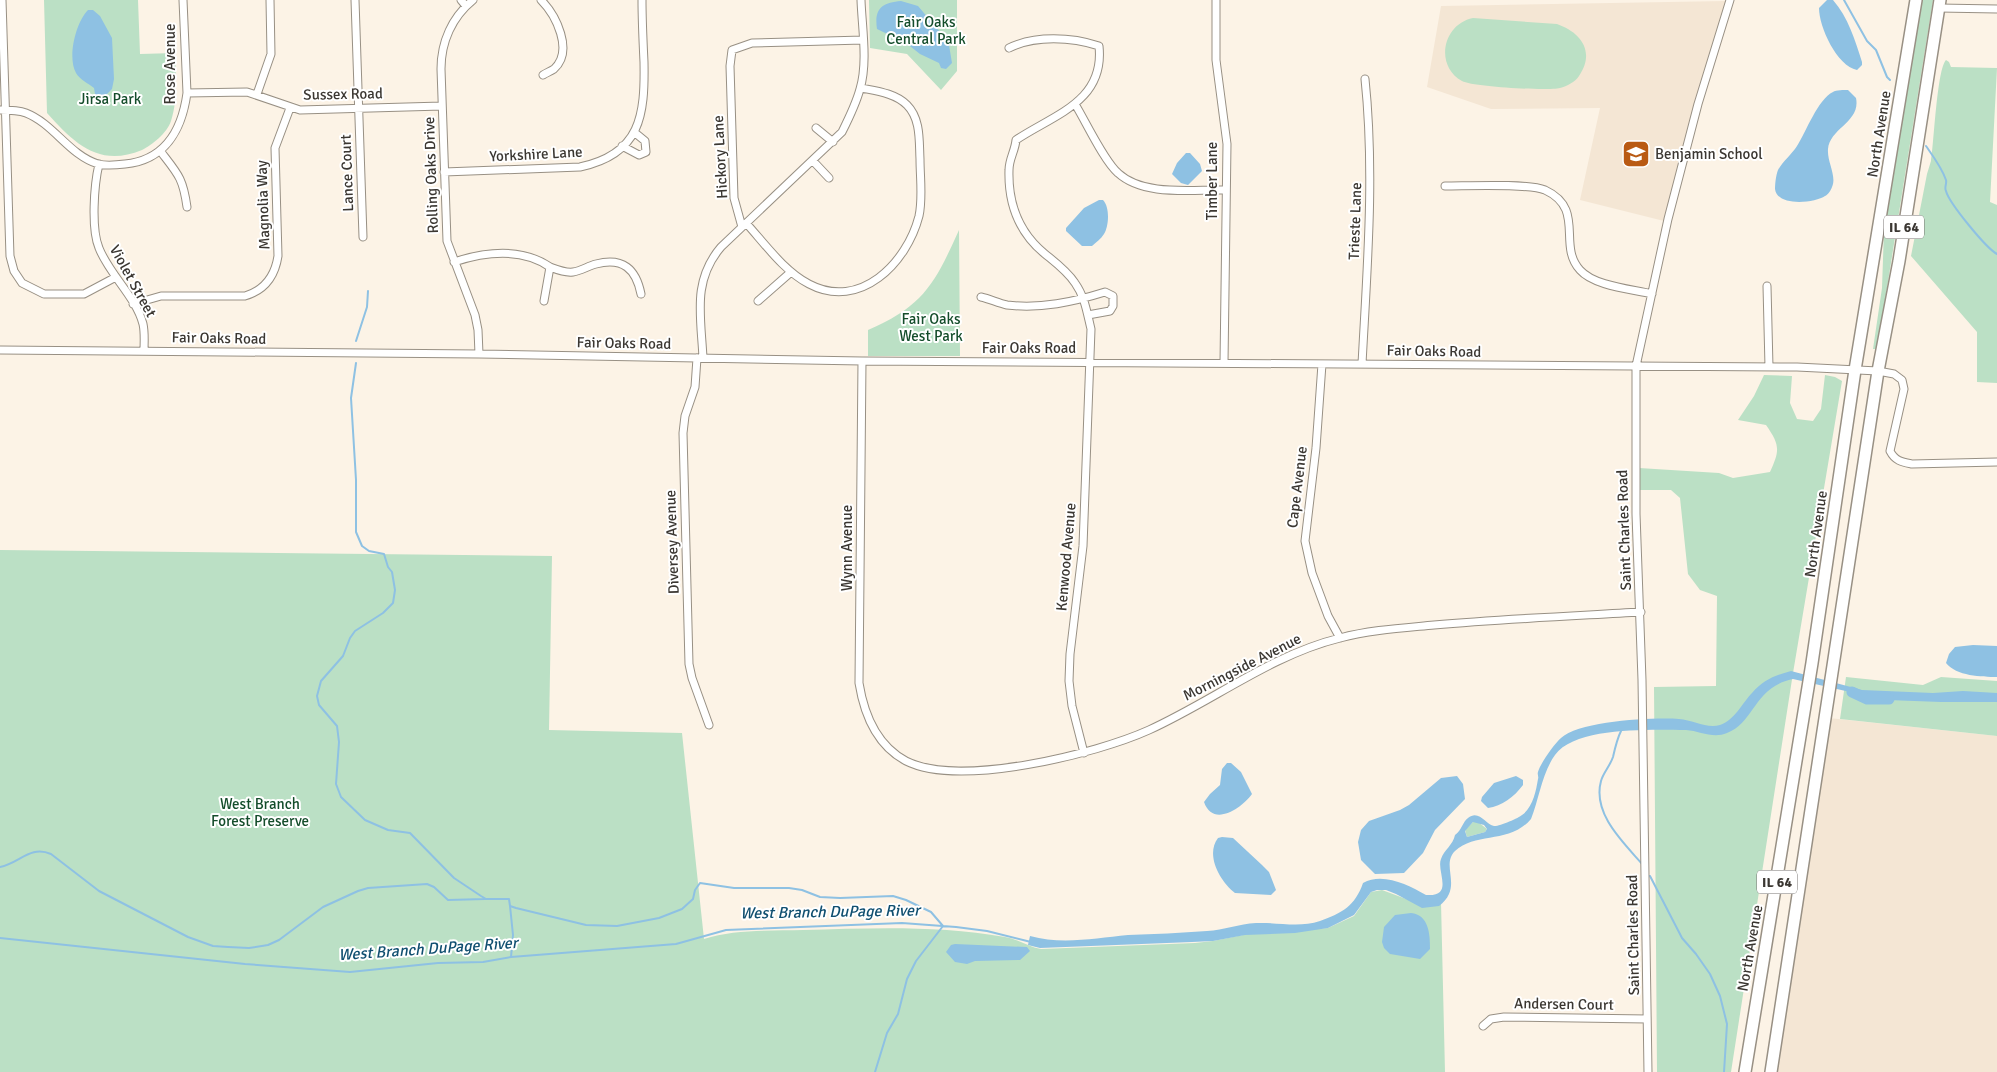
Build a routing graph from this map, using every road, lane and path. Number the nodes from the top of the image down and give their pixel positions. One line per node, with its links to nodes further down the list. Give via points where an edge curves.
1 (2, 0): 26 (street)
2 (183, 0): 20 (street, Rose Avenue)
3 (270, 0): 21 (street, via 272,54)
4 (355, 0): 25 (street, Lance Court)
5 (474, 0): 12 (street, Rolling Oaks Drive)
6 (541, 0): 17 (street, via 556,20 562,46 559,62)
7 (642, 0): 28 (street, Yorkshire Lane, via 644,96 642,114)
8 (861, 0): 15 (street, Diversey Avenue)
9 (1216, 0): 37 (street, Timber Lane, via 1216,60 1226,135)
10 (1730, 0): 47 (street, Saint Charles Road, via 1698,104)
11 (1916, 0): 65 (main road, North Avenue / IL 64)
12 (463, 3): 23 (street, Rolling Oaks Drive, via 443,47)
13 (1940, 4): 14 (street); 66 (main road, IL 64)
14 (1997, 9)
15 (863, 40): 19 (street, Diversey Avenue); 39 (street, Hickory Lane, via 752,43 732,50 734,198)
16 (1009, 48): 22 (street, Kenwood Avenue, via 1040,40 1080,40 1099,46 1099,69)
17 (543, 74)
18 (1366, 80): 62 (street, Trieste Lane, via 1370,202)
19 (861, 88): 29 (street, Diversey Avenue, via 842,132); 43 (street, Hickory Lane, via 895,97 907,105 917,122 921,194 915,228 888,272 861,288 822,289)
20 (187, 93): 21 (street, Sussex Road); 31 (street, Rose Avenue, via 182,120)
21 (257, 94): 24 (street, Sussex Road)
22 (1075, 104): 37 (street, via 1117,173 1128,181 1150,188); 49 (street, Kenwood Avenue, via 1016,140 1008,169 1016,217 1025,233 1033,244 1067,272)
23 (442, 106): 25 (street, Sussex Road); 34 (street, Rolling Oaks Drive)
24 (290, 108): 25 (street, Sussex Road); 52 (street, Magnolia Way, via 275,148 278,256 275,270 266,284 245,296 161,296)
25 (358, 108): 40 (street, Lance Court)
26 (3, 110): 33 (street, via 20,111 36,118 76,151); 44 (street, via 10,256 22,283 44,294 78,295 91,292)
27 (816, 128): 29 (street)
28 (634, 132): 30 (street, Yorkshire Lane); 30 (street, via 645,141 646,152 639,155)
29 (833, 142): 32 (street, Diversey Avenue)
30 (622, 146): 34 (street, Yorkshire Lane, via 602,160 580,167)
31 (161, 152): 33 (street, via 133,163); 38 (street, via 184,185)
32 (813, 161): 35 (street); 39 (street, Diversey Avenue)
33 (99, 164): 44 (street, Violet Street, via 94,188 96,240)
34 (444, 172): 41 (street, Rolling Oaks Drive, via 446,235)
35 (829, 178)
36 (1445, 186): 47 (street, via 1532,187 1548,192 1559,199 1567,212 1571,253 1580,270 1599,282)
37 (1226, 190): 60 (street, Timber Lane)
38 (187, 207)
39 (744, 225): 43 (street, Hickory Lane); 57 (street, Diversey Avenue, via 715,255 702,280)
40 (363, 237)
41 (454, 262): 42 (street, via 505,253 533,257); 56 (street, Rolling Oaks Drive, via 477,323)
42 (550, 267): 46 (street, via 573,272 604,262 619,263 636,274); 50 (street)
43 (791, 272): 51 (street)
44 (116, 277): 52 (street, Violet Street)
45 (1767, 286): 64 (street)
46 (641, 294)
47 (1652, 294): 63 (street, Saint Charles Road)
48 (981, 297): 49 (street, via 1005,304 1026,305 1061,304)
49 (1084, 298): 53 (street, Kenwood Avenue); 53 (street, via 1105,292 1113,296 1110,311)
50 (544, 301)
51 (758, 301)
52 (133, 304): 55 (street, Violet Street, via 143,325)
53 (1088, 315): 59 (street, Kenwood Avenue)
54 (0, 350): 55 (street, Fair Oaks Road)
55 (144, 351): 56 (street, Fair Oaks Road)
56 (479, 354): 57 (street, Fair Oaks Road)
57 (700, 358): 58 (street, Fair Oaks Road); 70 (street, Diversey Avenue, via 683,433 689,664)
58 (862, 361): 59 (street, Fair Oaks Road); 71 (street, Wynn Avenue, via 859,682 866,716)
59 (1090, 362): 60 (street, Fair Oaks Road); 72 (street, Kenwood Avenue, via 1082,546 1069,681)
60 (1224, 363): 61 (street, Fair Oaks Road)
61 (1322, 364): 62 (street, Fair Oaks Road); 69 (street, Cape Avenue, via 1305,541 1312,573)
62 (1362, 364): 63 (street, Fair Oaks Road)
63 (1636, 366): 64 (street, Fair Oaks Road); 68 (street, Saint Charles Road, via 1636,514)
64 (1769, 367): 65 (street, Fair Oaks Road)
65 (1855, 370): 66 (street, Fair Oaks Road); 76 (main road, North Avenue / IL 64, via 1812,663)
66 (1878, 370): 67 (street, via 1902,380 1904,389 1890,450 1900,462); 77 (main road, IL 64)
67 (1997, 462)
68 (1641, 612): 69 (street, Morningside Avenue, via 1471,622); 73 (street, Saint Charles Road)
69 (1340, 638): 72 (street, Morningside Avenue, via 1281,660 1150,730)
70 (709, 724)
71 (875, 732): 72 (street, Morningside Avenue, via 904,760 935,769 996,768)
72 (1084, 753)
73 (1648, 1019): 74 (street, Andersen Court, via 1504,1017 1491,1019); 75 (street, Saint Charles Road)
74 (1483, 1026)
75 (1648, 1072)
76 (1745, 1072)
77 (1771, 1072)

